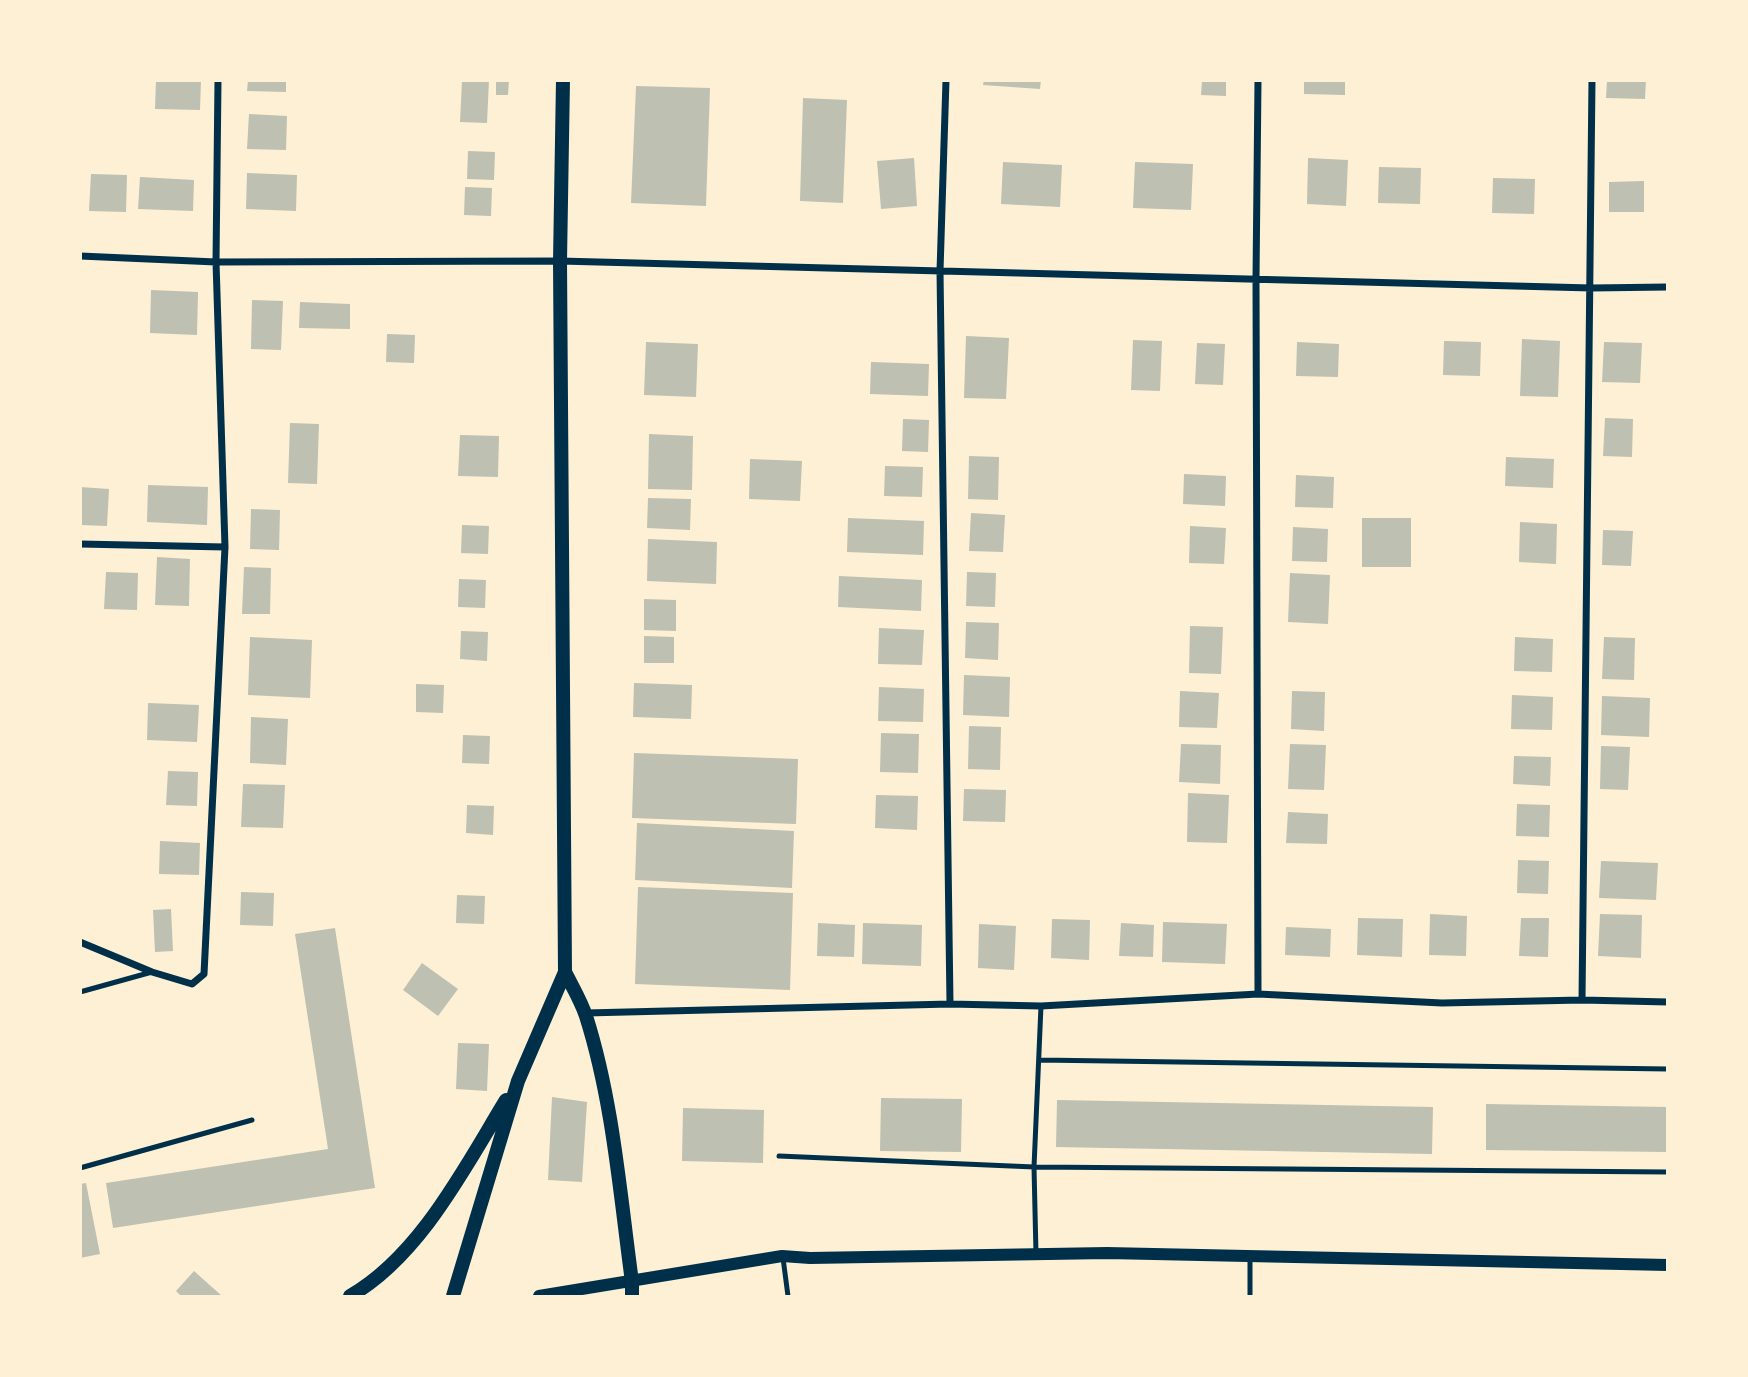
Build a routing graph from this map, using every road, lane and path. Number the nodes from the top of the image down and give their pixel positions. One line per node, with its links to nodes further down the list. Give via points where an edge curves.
1 (218, 80): 8 (street)
2 (563, 80): 7 (main road)
3 (946, 80): 9 (street)
4 (1258, 80): 10 (street)
5 (1592, 80): 12 (street)
6 (80, 256): 8 (street)
7 (560, 261): 8 (street); 9 (street); 17 (main road)
8 (216, 262): 14 (street)
9 (940, 271): 10 (street); 22 (street)
10 (1256, 279): 12 (street); 19 (street)
11 (1668, 287): 12 (street)
12 (1591, 288): 20 (street)
13 (80, 544): 14 (street)
14 (225, 547): 16 (street, via 204,974 192,984)
15 (80, 942): 16 (street)
16 (152, 972): 18 (lane)
17 (565, 972): 24 (main road); 27 (main road)
18 (80, 992)
19 (1258, 995): 20 (street, via 1442,1003); 23 (street)
20 (1582, 1000): 21 (street)
21 (1668, 1002)
22 (950, 1004): 23 (street); 24 (street)
23 (1041, 1006): 25 (lane)
24 (586, 1013): 37 (main road, via 612,1138)
25 (1039, 1060): 26 (lane); 30 (lane)
26 (1668, 1069)
27 (518, 1081): 38 (main road, via 421,1232 372,1283); 39 (main road)
28 (252, 1120): 31 (lane)
29 (779, 1156): 30 (lane)
30 (1034, 1167): 32 (lane); 33 (lane)
31 (80, 1168)
32 (1668, 1172)
33 (1036, 1254): 34 (street); 35 (street)
34 (782, 1256): 37 (street); 41 (lane)
35 (1250, 1256): 36 (street); 42 (lane)
36 (1668, 1265)
37 (632, 1289): 40 (street)
38 (350, 1297)
39 (453, 1297)
40 (539, 1297)
41 (788, 1297)
42 (1250, 1297)

